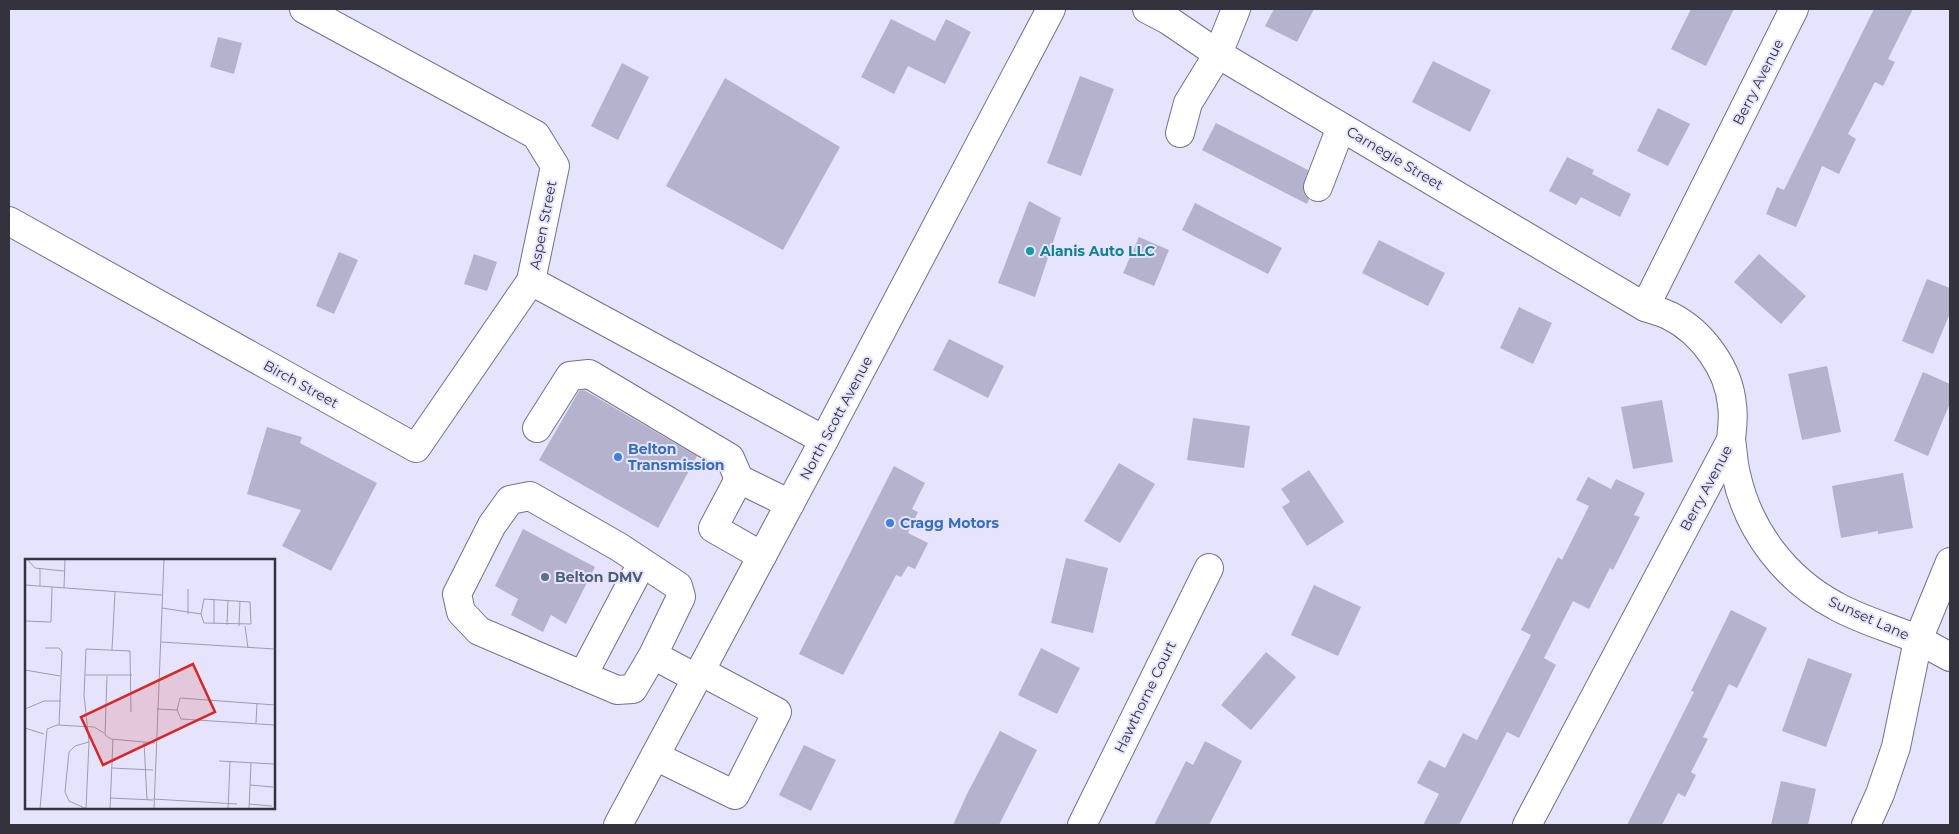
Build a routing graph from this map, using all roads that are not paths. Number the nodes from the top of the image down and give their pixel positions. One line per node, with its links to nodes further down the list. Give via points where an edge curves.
1 (304, 9): 11 (street, Aspen Street, via 536,135 555,166)
2 (1051, 9): 14 (street, North Scott Avenue)
3 (1147, 9): 6 (street, Carnegie Street)
4 (1236, 9): 6 (street)
5 (1794, 9): 12 (street, Berry Avenue)
6 (1218, 54): 7 (street, Carnegie Street); 8 (street, via 1188,103)
7 (1341, 126): 9 (street); 12 (street, Carnegie Street)
8 (1180, 134)
9 (1318, 187)
10 (9, 221): 11 (street, Birch Street, via 416,448)
11 (531, 281): 14 (street, Aspen Street)
12 (1645, 307): 15 (street, Berry Avenue, via 1671,316 1694,333 1713,354 1725,377 1732,405)
13 (537, 428): 16 (street, via 570,376 589,374 730,458)
14 (824, 440): 17 (street, North Scott Avenue)
15 (1732, 440): 22 (street, Sunset Lane, via 1745,506 1762,539 1783,565 1808,588 1836,606); 30 (street, Berry Avenue)
16 (739, 479): 17 (street); 18 (street, via 713,528)
17 (790, 504): 18 (street, North Scott Avenue)
18 (762, 556): 25 (street, North Scott Avenue)
19 (1950, 562): 22 (street)
20 (642, 563): 23 (street, via 678,586 680,597); 26 (street); 26 (street, via 530,496 510,500 492,525 457,594 461,612 479,631)
21 (1209, 568): 29 (street, Hawthorne Court)
22 (1918, 640): 24 (street, Sunset Lane); 31 (street, via 1896,747)
23 (653, 655): 25 (street); 26 (street, via 633,689 617,690)
24 (1950, 658)
25 (698, 675): 27 (street, North Scott Avenue); 27 (street, via 776,712 735,795)
26 (583, 676)
27 (655, 756): 28 (street, North Scott Avenue)
28 (618, 825)
29 (1082, 825)
30 (1527, 825)
31 (1866, 825)

